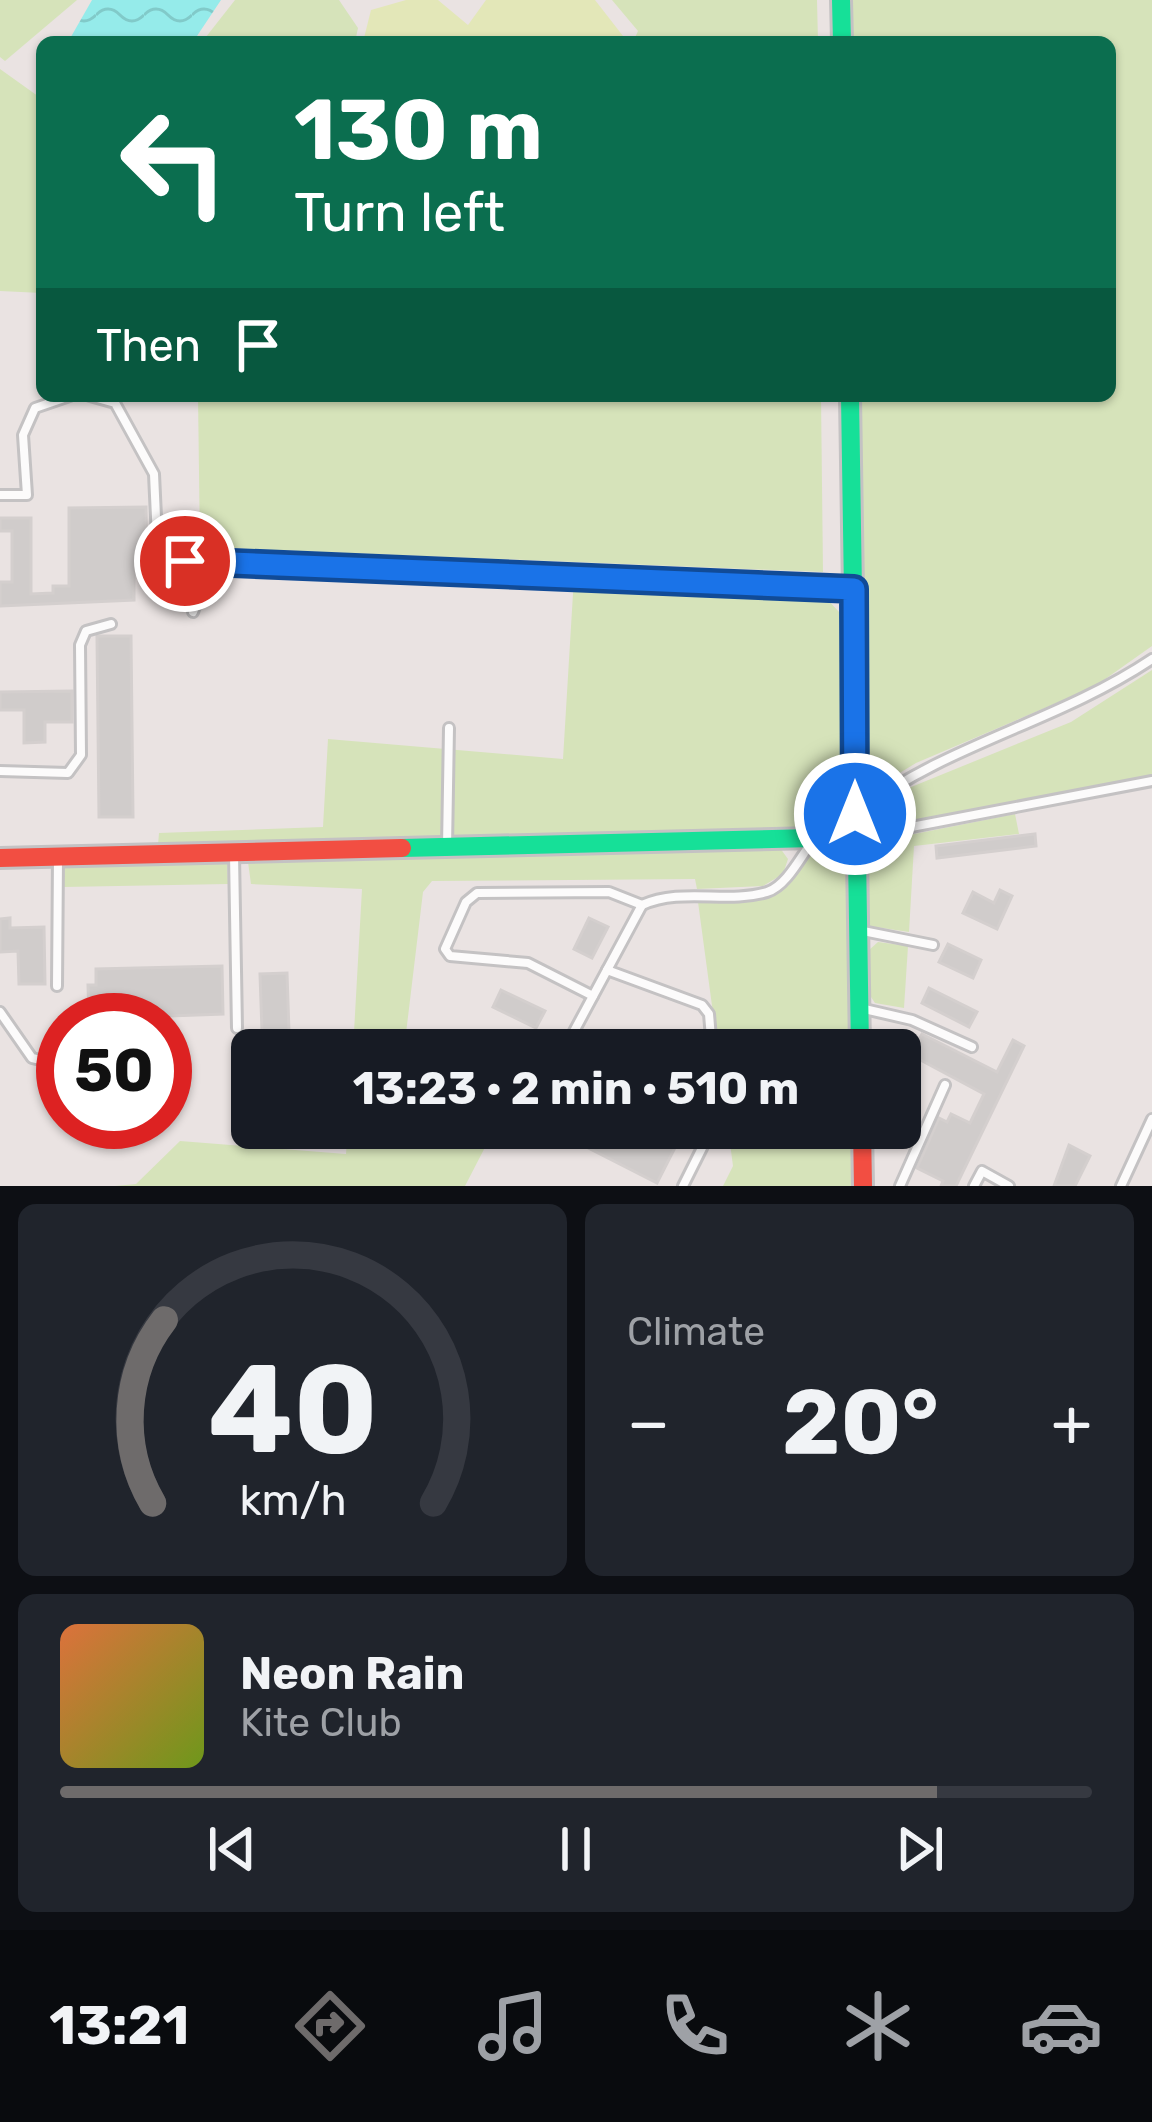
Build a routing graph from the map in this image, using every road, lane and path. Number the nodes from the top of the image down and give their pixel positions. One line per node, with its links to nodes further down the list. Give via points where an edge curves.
1 (841, 0): 2 (street)
2 (842, 36)
3 (52, 402): 6 (lane, via 34,408 23,435 27,495)
4 (111, 402): 7 (lane, via 154,475 158,560)
5 (850, 402): 8 (street)
6 (0, 495)
7 (212, 562): 8 (lane); 9 (lane)
8 (854, 589): 15 (street)
9 (193, 612)
10 (111, 625): 13 (lane, via 86,631 80,645 81,755 68,772)
11 (1152, 659): 15 (lane, via 1098,695 901,779)
12 (449, 728): 18 (lane)
13 (0, 771)
14 (1152, 781): 16 (lane)
15 (855, 814): 16 (street)
16 (855, 836): 17 (street); 23 (street)
17 (814, 840): 18 (street); 22 (lane, via 767,892)
18 (447, 847): 19 (street)
19 (234, 853): 21 (street); 30 (lane)
20 (0, 858): 21 (street)
21 (58, 858): 26 (lane)
22 (642, 905): 25 (lane); 27 (lane, via 609,892 476,893 466,902 445,950 450,956 528,963)
23 (857, 930): 24 (lane); 28 (street)
24 (933, 945)
25 (607, 970): 27 (lane); 32 (lane, via 702,1005)
26 (57, 986)
27 (592, 997): 31 (lane)
28 (859, 1008): 33 (street); 34 (lane)
29 (0, 1012): 35 (lane)
30 (237, 1028)
31 (575, 1029)
32 (710, 1029)
33 (860, 1029)
34 (972, 1047)
35 (36, 1059)
36 (945, 1085): 42 (lane)
37 (1152, 1119): 45 (lane)
38 (702, 1149): 40 (lane)
39 (862, 1149): 41 (street)
40 (683, 1186)
41 (863, 1186)
42 (900, 1186)
43 (974, 1186): 44 (lane, via 982,1171)
44 (1009, 1186)
45 (1121, 1186)

